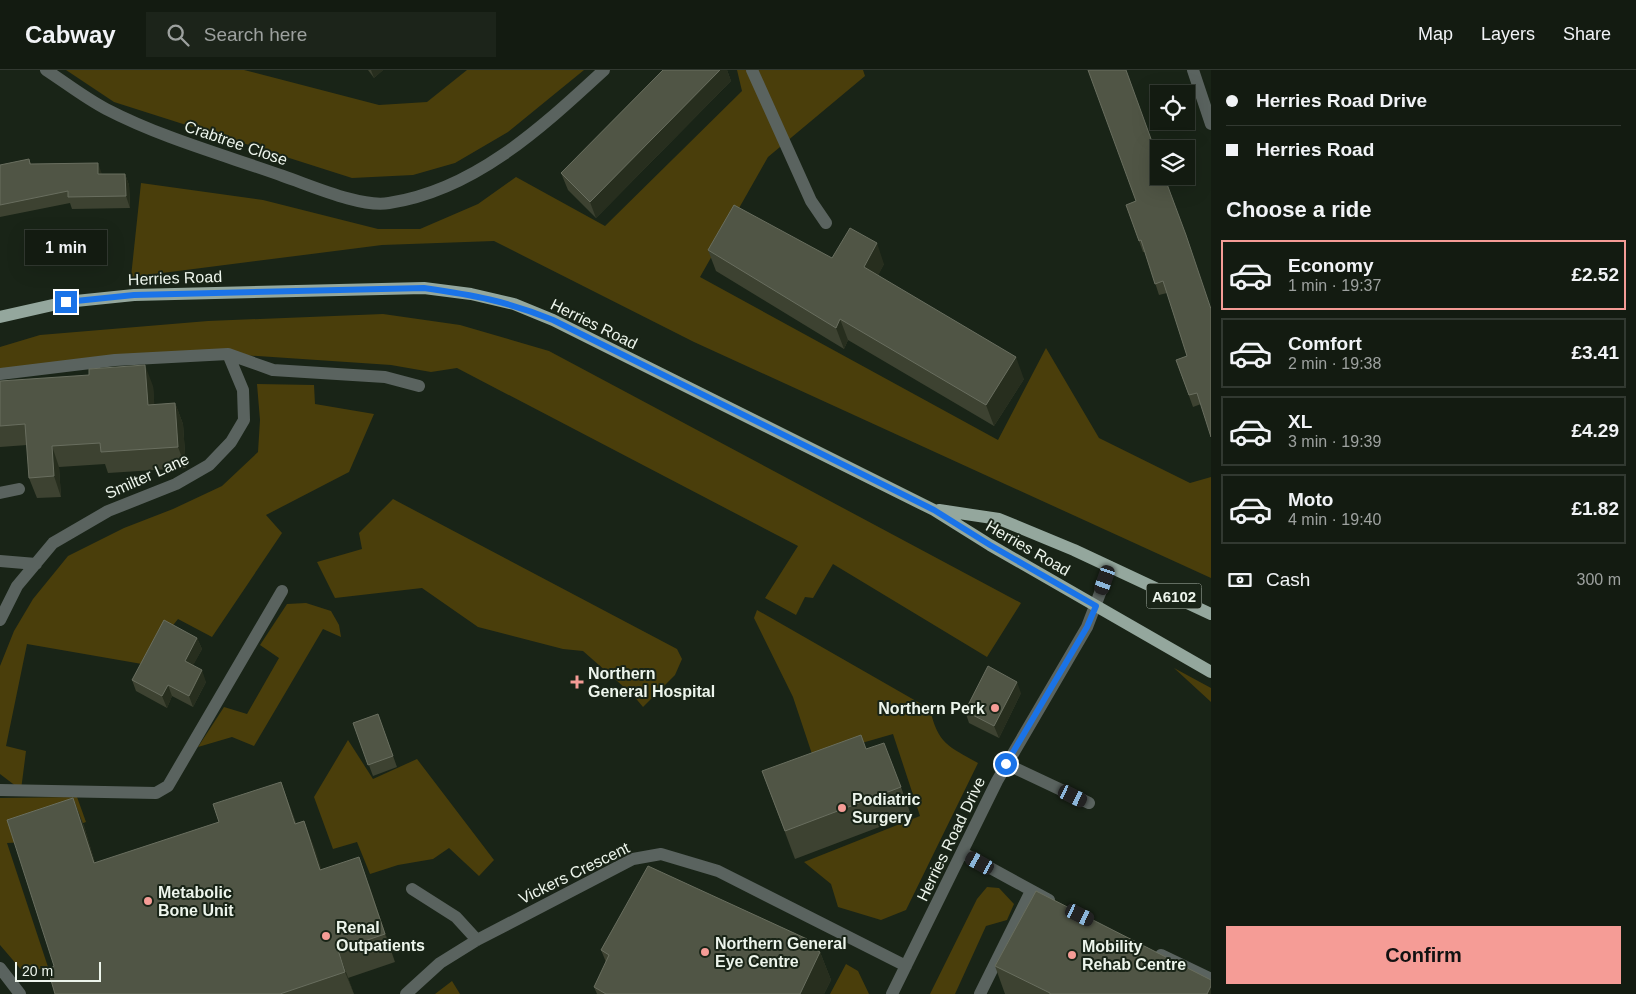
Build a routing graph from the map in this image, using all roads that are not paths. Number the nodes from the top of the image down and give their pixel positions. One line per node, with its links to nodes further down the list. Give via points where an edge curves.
1 (46, 70): 2 (street, Crabtree Close, via 105,109 160,134 350,199 386,204 429,194 513,150)
2 (604, 70)
3 (752, 70): 6 (street, via 811,201)
4 (1193, 70): 5 (street)
5 (1211, 124)
6 (826, 223)
7 (0, 317): 13 (main road, Herries Road / A6102, via 66,302 134,295 424,288 471,294 514,304 553,320)
8 (228, 354): 9 (street, via 116,360); 10 (street, via 273,370 386,377); 15 (street, Smilter Lane, via 243,390 244,420 231,442 209,466 176,484 108,510 53,543)
9 (0, 374)
10 (419, 386)
11 (19, 490): 12 (street)
12 (0, 493)
13 (934, 510): 16 (main road, Herries Road / A6102, via 999,519); 18 (main road, Herries Road)
14 (0, 561): 15 (street)
15 (36, 564): 20 (street, Smilter Lane, via 17,586)
16 (1110, 567): 18 (street, Herries Road Drive); 19 (main road, Herries Road / A6102)
17 (282, 591): 23 (street, via 168,786 156,793)
18 (1096, 606): 21 (main road, Herries Road); 22 (street, Herries Road Drive, via 1087,627)
19 (1211, 614)
20 (0, 620)
21 (1211, 672)
22 (1006, 764): 24 (street); 25 (street, Herries Road Drive)
23 (0, 790)
24 (1089, 804)
25 (963, 853): 27 (street); 31 (street, Herries Road Drive)
26 (412, 889): 29 (street, via 456,917)
27 (1030, 891): 28 (street); 37 (street)
28 (1065, 908)
29 (477, 940): 31 (street, Vickers Crescent, via 633,859 661,854 718,871); 35 (street, Vickers Crescent, via 440,963)
30 (1151, 950): 33 (street)
31 (906, 966): 36 (street, Herries Road Drive)
32 (0, 968): 34 (street)
33 (1211, 979)
34 (20, 994)
35 (406, 994)
36 (892, 994)
37 (980, 994)

